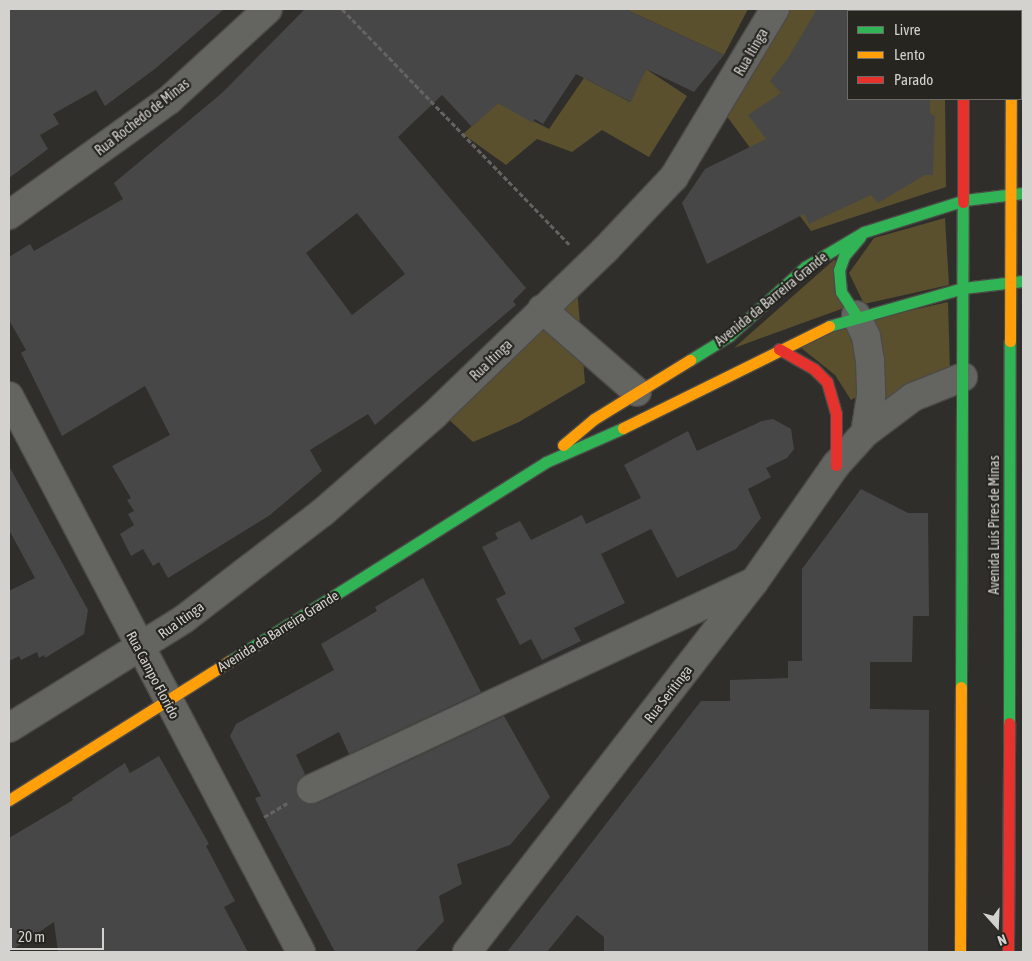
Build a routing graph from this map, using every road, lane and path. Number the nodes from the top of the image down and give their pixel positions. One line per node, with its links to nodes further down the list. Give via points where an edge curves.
1 (268, 9): 9 (street, Rua Rochedo de Minas, via 169,100)
2 (342, 9): 11 (path)
3 (775, 9): 11 (street, Rua Itinga, via 674,177)
4 (963, 100): 8 (main road)
5 (1011, 100): 7 (main road, Avenida Luís Pires de Minas)
6 (1023, 193): 7 (main road, Avenida da Barreira Grande)
7 (1009, 194): 8 (main road, Avenida da Barreira Grande); 13 (main road, Avenida Luís Pires de Minas)
8 (965, 200): 10 (main road, Avenida da Barreira Grande); 14 (main road)
9 (9, 215)
10 (864, 232): 16 (main road, via 844,256 839,270 841,292); 19 (main road, Avenida da Barreira Grande, via 805,267 729,336)
11 (588, 264): 15 (street, Rua Itinga)
12 (1023, 281): 13 (main road, Avenida da Barreira Grande)
13 (1011, 282): 14 (main road, Avenida da Barreira Grande); 24 (main road, Avenida Luís Pires de Minas)
14 (963, 288): 16 (main road, Avenida da Barreira Grande); 18 (main road)
15 (542, 309): 19 (street); 26 (street, Rua Itinga, via 434,415 323,512 184,619)
16 (856, 315): 17 (main road, Avenida da Barreira Grande); 21 (street, via 866,336 870,360 871,396)
17 (779, 349): 22 (main road, Avenida da Barreira Grande, via 587,445); 23 (main road, via 814,369 827,382 836,414)
18 (963, 377): 21 (street, Rua Seritinga, via 913,397); 35 (main road)
19 (637, 392): 22 (main road, Avenida da Barreira Grande, via 571,436)
20 (9, 396): 26 (street, Rua Campo Florido)
21 (865, 433): 23 (street, Rua Seritinga)
22 (546, 462): 27 (main road, Avenida da Barreira Grande)
23 (836, 465): 25 (street, Rua Seritinga)
24 (1016, 541): 29 (main road, Avenida Luís Pires de Minas)
25 (754, 582): 30 (street); 34 (street, Rua Seritinga)
26 (140, 648): 27 (street, Rua Campo Florido); 28 (street)
27 (167, 701): 31 (main road, Avenida da Barreira Grande); 32 (street, Rua Campo Florido)
28 (9, 728)
29 (1016, 733): 36 (main road, Avenida Luís Pires de Minas)
30 (311, 789): 32 (path)
31 (9, 800)
32 (237, 832): 33 (street, Rua Campo Florido)
33 (300, 952)
34 (467, 952)
35 (960, 952)
36 (1008, 952)

